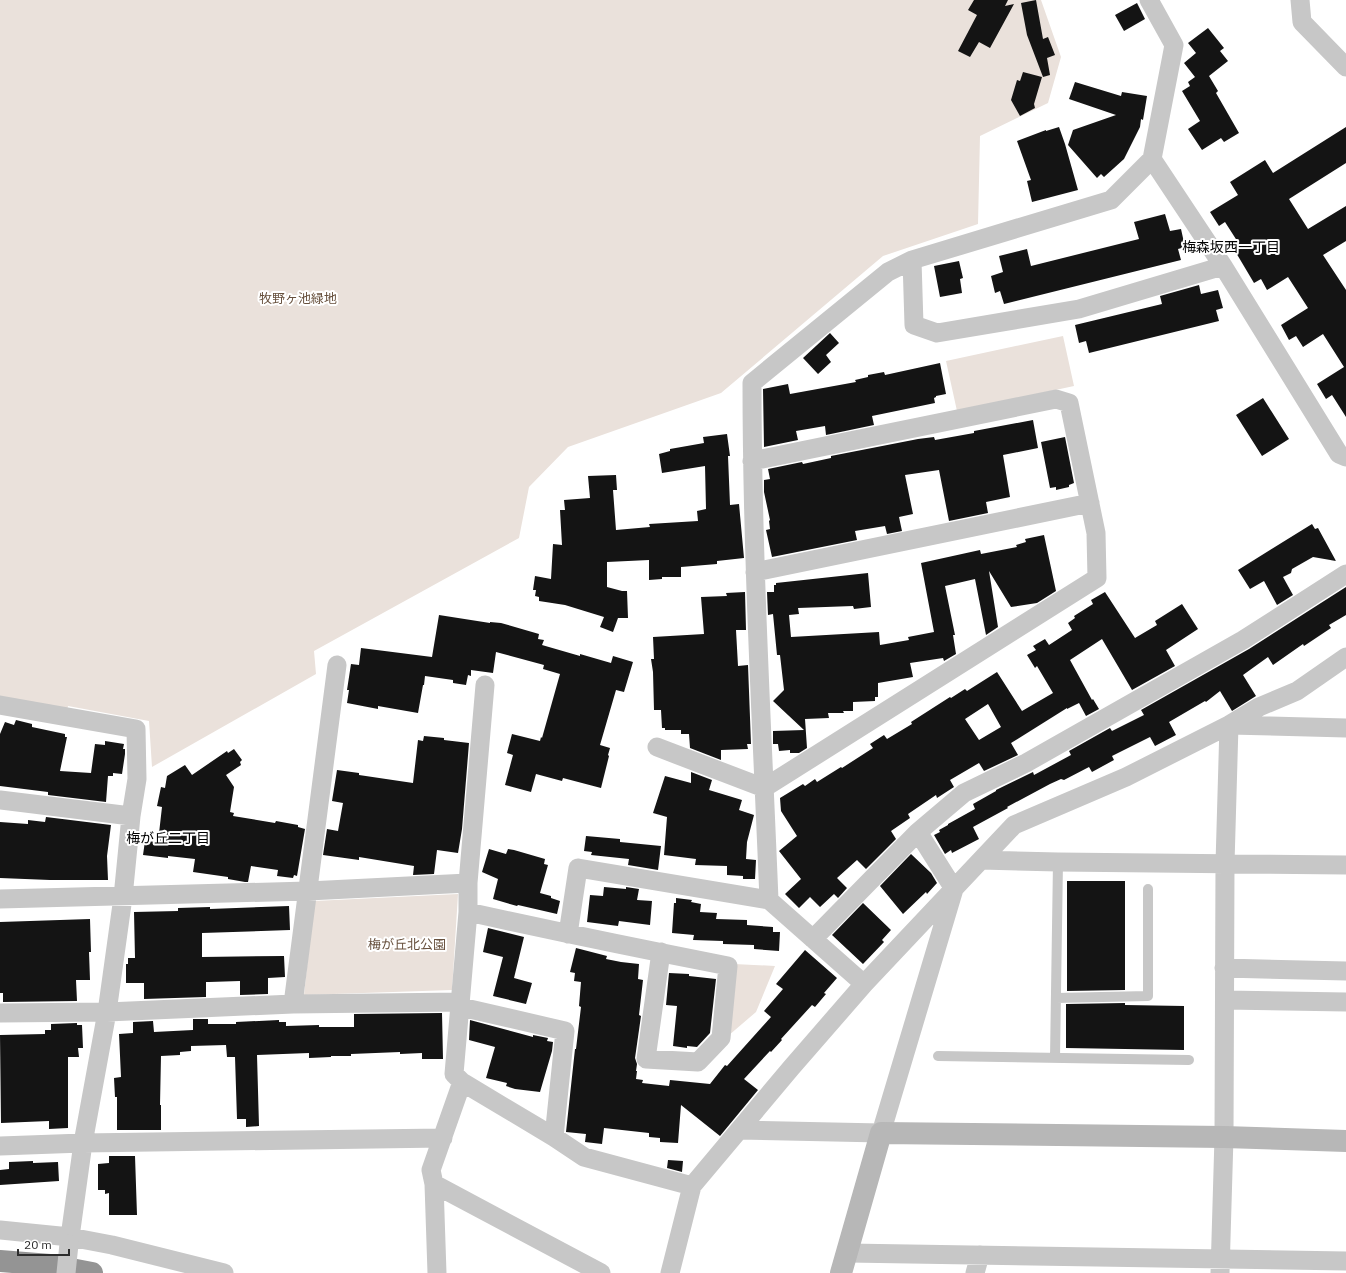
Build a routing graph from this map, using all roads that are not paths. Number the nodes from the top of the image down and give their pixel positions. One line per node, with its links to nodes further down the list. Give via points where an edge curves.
1 (1150, 0): 4 (street, via 1174,45)
2 (1300, 0): 3 (street, via 1302,22)
3 (1346, 67)
4 (1152, 159): 5 (street, via 1112,200); 6 (street)
5 (912, 260): 6 (street, via 914,325 937,333 1079,309); 8 (street, via 888,272 752,383)
6 (1222, 266): 7 (street, via 1338,454)
7 (1346, 457)
8 (752, 461): 9 (street, via 1056,399 1069,403); 10 (street)
9 (1090, 502): 10 (street); 19 (street, via 1096,533 1097,578)
10 (755, 572): 19 (street)
11 (1346, 574): 22 (street, via 1236,644 1026,763 964,793)
12 (1346, 657): 16 (street, via 1296,691 1259,707)
13 (336, 665): 30 (street)
14 (485, 685): 27 (street)
15 (0, 705): 21 (street, via 136,729 136,779)
16 (1229, 725): 17 (street); 23 (street, via 1126,777 1014,825); 25 (street)
17 (1346, 728)
18 (657, 747): 19 (street)
19 (764, 788): 33 (street)
20 (0, 800): 21 (street)
21 (131, 816): 31 (street)
22 (918, 832): 28 (street); 36 (street)
23 (981, 860): 24 (street); 28 (street)
24 (1058, 862): 25 (street); 41 (lane)
25 (1225, 864): 26 (street); 38 (street)
26 (1346, 865)
27 (468, 883): 30 (street); 34 (street)
28 (954, 889): 40 (street); 53 (street)
29 (1148, 890): 41 (lane, via 1148,996)
30 (308, 891): 31 (street); 44 (street)
31 (123, 897): 32 (street); 46 (street)
32 (0, 899)
33 (769, 900): 35 (street, via 578,868); 36 (street)
34 (468, 912): 35 (street); 45 (street)
35 (568, 934): 37 (street)
36 (813, 939): 40 (street)
37 (661, 952): 37 (street, via 728,966 721,1038 698,1062 646,1058)
38 (1224, 968): 39 (street); 42 (street)
39 (1346, 971)
40 (864, 984): 52 (street)
41 (1056, 998): 49 (lane)
42 (1225, 1000): 43 (street); 54 (street)
43 (1346, 1002)
44 (293, 1004): 45 (street); 46 (street)
45 (461, 1004): 51 (street, via 454,1074); 56 (street, via 565,1031)
46 (107, 1012): 47 (street); 58 (street)
47 (0, 1014)
48 (938, 1056): 49 (lane)
49 (1056, 1058): 50 (lane)
50 (1189, 1060)
51 (462, 1082): 55 (street); 56 (street)
52 (739, 1130): 53 (street); 61 (street)
53 (881, 1133): 54 (street); 66 (street)
54 (1224, 1137): 57 (street); 68 (street)
55 (443, 1138): 58 (street); 60 (street, via 431,1170)
56 (554, 1138): 61 (street, via 584,1158)
57 (1346, 1141)
58 (83, 1143): 59 (street); 63 (street)
59 (0, 1146)
60 (434, 1184): 72 (street); 73 (street)
61 (692, 1186): 74 (street)
62 (0, 1230): 63 (street)
63 (70, 1241): 69 (street, bridge); 71 (street, via 112,1245)
64 (980, 1255): 66 (street); 68 (street); 75 (street)
65 (0, 1262): 70 (highway)
66 (845, 1263)
67 (1344, 1265): 68 (street)
68 (1220, 1266)
69 (66, 1273)
70 (92, 1273)
71 (224, 1273)
72 (437, 1273)
73 (601, 1273)
74 (670, 1273)
75 (975, 1273)

